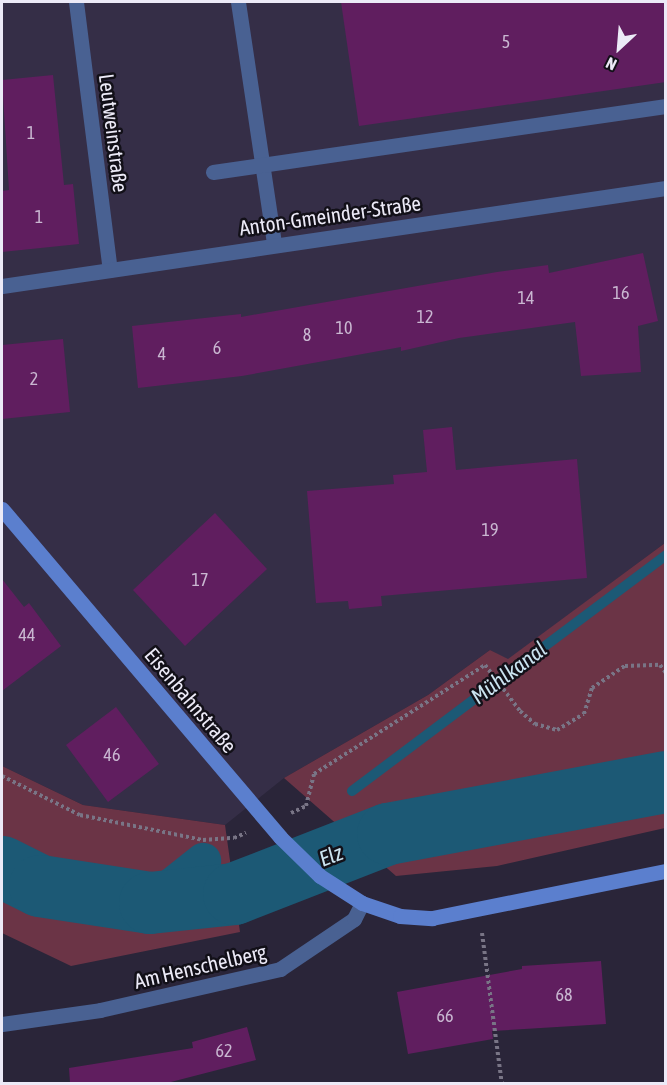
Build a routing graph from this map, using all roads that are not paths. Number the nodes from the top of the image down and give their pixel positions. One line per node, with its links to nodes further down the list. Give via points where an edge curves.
1 (76, 2): 8 (street, Leutweinstraße)
2 (238, 2): 4 (street)
3 (666, 106): 4 (street)
4 (262, 165): 5 (street); 7 (street)
5 (213, 172)
6 (666, 188): 7 (street, Anton-Gmeinder-Straße)
7 (274, 244): 8 (street, Anton-Gmeinder-Straße)
8 (110, 270): 9 (street, Anton-Gmeinder-Straße)
9 (2, 286)
10 (2, 509): 12 (main road, Eisenbahnstraße, via 280,837 331,884)
11 (666, 872): 12 (main road, via 432,918 400,916)
12 (362, 903): 13 (street, Am Henschelberg, via 354,919 280,969 100,1010)
13 (2, 1024)

